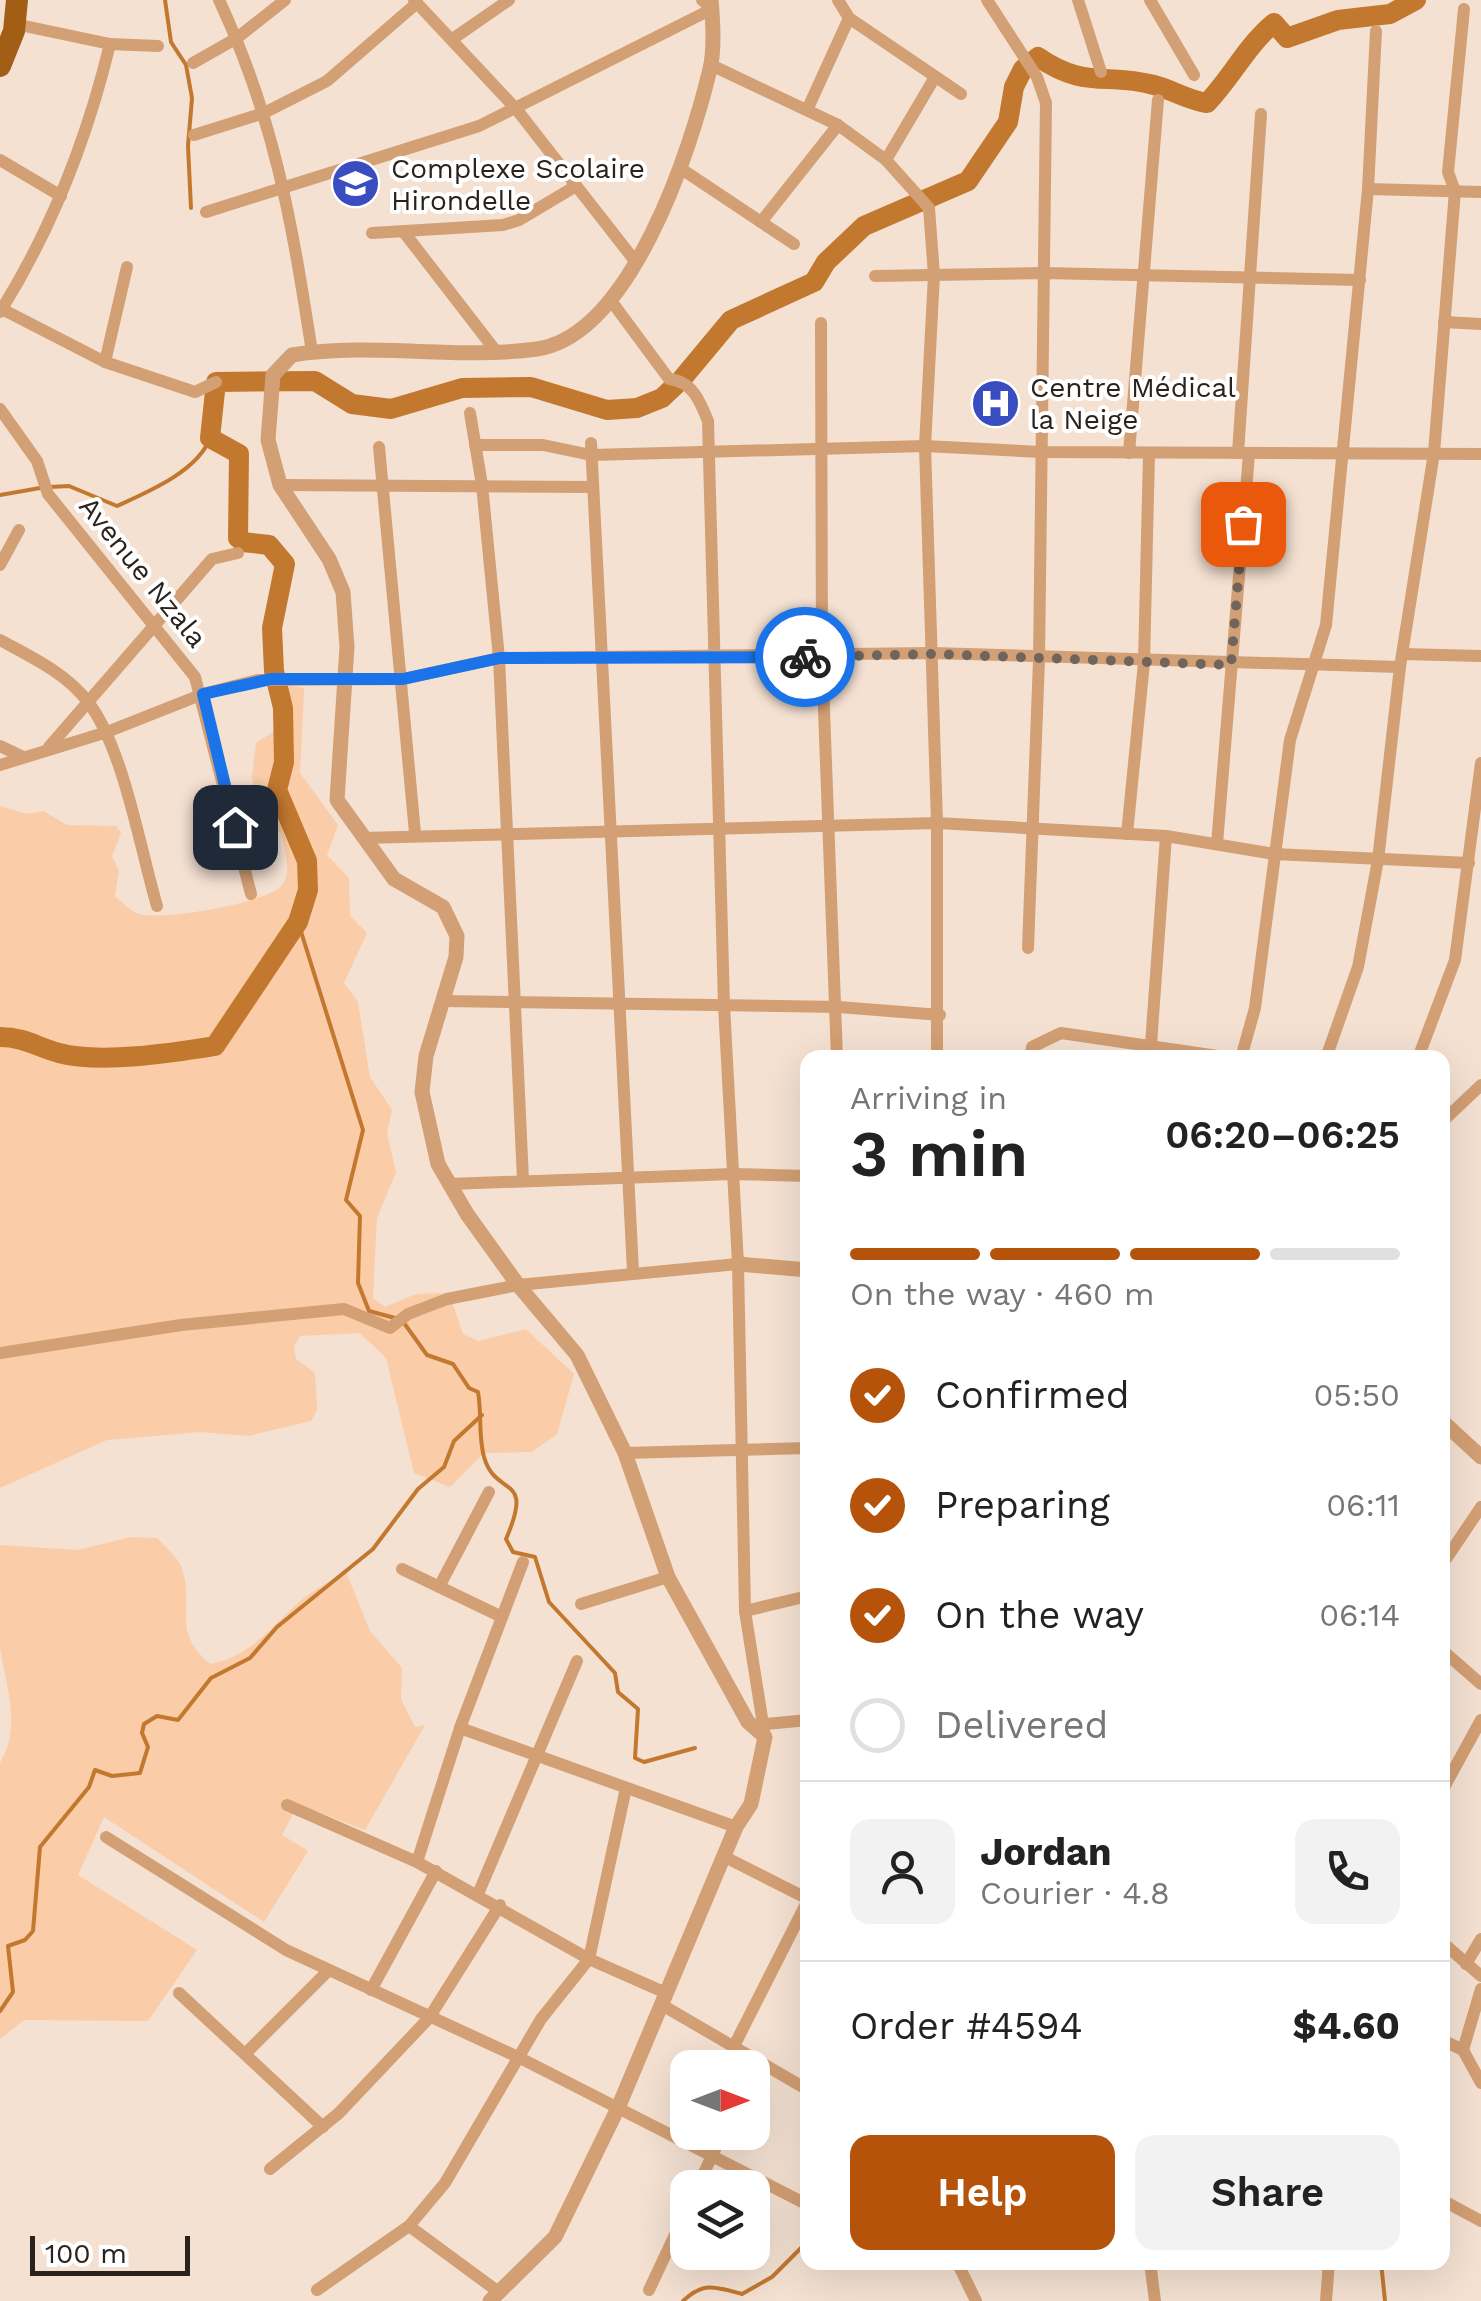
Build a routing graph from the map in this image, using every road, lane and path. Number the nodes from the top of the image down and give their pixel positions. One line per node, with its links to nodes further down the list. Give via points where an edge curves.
1 (17, 0): 15 (highway)
2 (219, 0): 16 (street)
3 (285, 0): 16 (street)
4 (509, 0): 17 (street)
5 (728, 0): 11 (street)
6 (838, 0): 13 (street)
7 (987, 0): 50 (street, via 1037,77 1046,104)
8 (1150, 0): 24 (street)
9 (1081, 1): 23 (street)
10 (416, 2): 17 (street); 30 (street, via 327,81)
11 (709, 3): 21 (street); 29 (street)
12 (1464, 9): 40 (street, via 1448,172)
13 (849, 18): 25 (street); 28 (street)
14 (1376, 31): 38 (street)
15 (10, 33): 18 (street); 22 (highway)
16 (237, 38): 20 (street); 30 (street)
17 (454, 38): 29 (street)
18 (110, 44): 19 (street); 42 (street, via 89,130)
19 (158, 46)
20 (193, 63)
21 (711, 65): 28 (street); 36 (street)
22 (0, 66)
23 (1101, 72)
24 (1194, 75)
25 (936, 77): 26 (street); 35 (street)
26 (961, 94)
27 (1158, 100): 51 (street)
28 (808, 108): 32 (street)
29 (518, 110): 37 (street); 39 (street)
30 (264, 114): 33 (street); 39 (street)
31 (1261, 114): 54 (street)
32 (838, 125): 35 (street); 44 (street)
33 (194, 135)
34 (0, 160): 42 (street)
35 (886, 160): 52 (street, via 926,203)
36 (680, 168): 44 (street); 48 (street)
37 (576, 186): 45 (street, via 520,220); 48 (street)
38 (1368, 189): 40 (street); 55 (street)
39 (287, 190): 43 (street); 62 (street)
40 (1455, 192): 41 (street); 58 (street)
41 (1481, 192)
42 (61, 196): 57 (street)
43 (206, 212)
44 (762, 222): 47 (street)
45 (403, 231): 46 (street); 61 (street)
46 (372, 233)
47 (794, 244)
48 (636, 261): 56 (street)
49 (127, 268): 63 (street)
50 (1043, 273): 51 (street); 52 (street); 73 (street)
51 (1144, 274): 54 (street); 74 (street)
52 (934, 275): 53 (street); 68 (street)
53 (876, 276)
54 (1249, 277): 55 (street); 78 (street)
55 (1360, 280): 75 (street)
56 (612, 302): 61 (street, via 561,341); 72 (street, via 669,379 681,380 698,397 708,421)
57 (1, 310): 63 (street)
58 (1444, 322): 60 (street); 76 (street)
59 (821, 323): 70 (street)
60 (1481, 324)
61 (496, 350): 62 (street)
62 (312, 352): 80 (street, via 292,355 271,383 268,440)
63 (105, 362): 64 (street, via 195,392)
64 (216, 382)
65 (0, 409): 87 (street, Avenue Nzala, via 37,461 46,487)
66 (470, 413): 67 (street)
67 (475, 446): 71 (street); 81 (street)
68 (925, 446): 70 (street); 73 (street); 89 (street)
69 (379, 448): 82 (street)
70 (824, 448): 72 (street); 90 (street)
71 (591, 449): 72 (street); 83 (street)
72 (708, 450): 94 (street)
73 (1040, 452): 74 (street); 95 (street)
74 (1129, 452): 77 (street)
75 (1342, 452): 76 (street); 78 (street); 99 (street, via 1326,625)
76 (1434, 453): 79 (street); 96 (street)
77 (1149, 454): 78 (street); 97 (street)
78 (1244, 454): 98 (street)
79 (1481, 454)
80 (280, 485): 82 (street); 100 (street, via 343,592)
81 (482, 486): 82 (street); 83 (street); 92 (street)
82 (382, 487): 101 (street)
83 (592, 487): 93 (street)
84 (19, 530): 86 (street)
85 (238, 553): 87 (street, via 212,559)
86 (0, 565)
87 (151, 627): 102 (street, Avenue Nzala); 103 (street)
88 (0, 640): 103 (street, via 57,672)
89 (933, 654): 90 (street); 95 (street); 110 (street)
90 (822, 656): 94 (street); 113 (street)
91 (1481, 656): 96 (street)
92 (500, 658): 93 (street); 101 (street); 115 (street)
93 (600, 659): 94 (street); 114 (street)
94 (712, 659): 112 (street)
95 (1039, 660): 97 (street); 111 (street)
96 (1402, 661): 99 (street); 122 (street)
97 (1144, 663): 98 (street); 117 (street)
98 (1231, 665): 99 (street); 120 (street)
99 (1314, 667): 121 (street, via 1290,740)
100 (346, 678): 101 (street); 102 (street, via 276,679); 119 (street, via 337,800)
101 (403, 679): 116 (street)
102 (203, 694): 104 (street); 124 (street, Avenue Nzala)
103 (87, 700): 104 (street); 106 (street)
104 (107, 732): 106 (street); 125 (street)
105 (0, 746): 107 (street)
106 (48, 746): 107 (street)
107 (23, 757): 109 (street)
108 (1481, 763): 123 (street)
109 (0, 765)
110 (937, 823): 111 (street); 113 (street); 132 (street)
111 (1033, 826): 117 (street); 126 (street)
112 (719, 828): 113 (street); 114 (street); 130 (street)
113 (830, 828): 131 (street)
114 (608, 831): 115 (street); 129 (street)
115 (506, 832): 116 (street); 128 (street)
116 (415, 833): 119 (street)
117 (1127, 834): 118 (street)
118 (1166, 836): 120 (street); 137 (street)
119 (363, 838): 127 (street, via 394,878 444,908 457,936)
120 (1217, 844): 121 (street)
121 (1274, 854): 122 (street); 138 (street)
122 (1378, 860): 123 (street); 139 (street, via 1358,967)
123 (1469, 863): 140 (street, via 1454,960)
124 (251, 894)
125 (157, 906)
126 (1028, 948)
127 (442, 1001): 128 (street); 147 (street, via 422,1092)
128 (515, 1002): 129 (street); 145 (street)
129 (618, 1004): 130 (street); 146 (street)
130 (724, 1005): 131 (street); 143 (street)
131 (839, 1007): 132 (street); 133 (street)
132 (940, 1015): 134 (street)
133 (837, 1050)
134 (938, 1050)
135 (1031, 1050): 136 (street, via 1061,1033)
136 (1142, 1050)
137 (1151, 1050)
138 (1243, 1050)
139 (1329, 1050)
140 (1421, 1050)
141 (1481, 1084): 142 (street)
142 (1450, 1114)
143 (733, 1174): 144 (street); 146 (street); 148 (street)
144 (800, 1176)
145 (523, 1180): 146 (street); 147 (street)
146 (628, 1180): 150 (street)
147 (448, 1184): 151 (street)
148 (738, 1264): 149 (street); 150 (street); 155 (street)
149 (800, 1269)
150 (633, 1271): 151 (street)
151 (518, 1285): 152 (street, via 447,1299 390,1328 344,1308); 156 (street, via 578,1354)
152 (0, 1353)
153 (1450, 1429): 157 (street)
154 (800, 1448): 155 (street)
155 (740, 1449): 156 (street); 167 (street)
156 (625, 1453): 163 (street)
157 (1481, 1458)
158 (489, 1492): 164 (street)
159 (1481, 1507): 160 (street)
160 (1450, 1553)
161 (523, 1562): 168 (street)
162 (402, 1570): 164 (street)
163 (668, 1576): 166 (street); 175 (street, via 748,1722)
164 (439, 1587): 168 (street)
165 (800, 1598): 167 (street)
166 (581, 1604)
167 (746, 1611): 175 (street)
168 (502, 1617): 174 (street)
169 (1450, 1657): 171 (street)
170 (577, 1661): 176 (street)
171 (1481, 1684)
172 (1481, 1720): 177 (street)
173 (800, 1722): 175 (street)
174 (460, 1728): 176 (street); 183 (street)
175 (765, 1730): 180 (street, via 751,1804)
176 (536, 1756): 178 (street); 185 (street)
177 (1450, 1776)
178 (626, 1788): 180 (street); 191 (street)
179 (287, 1805): 183 (street)
180 (736, 1827): 182 (street)
181 (106, 1837): 193 (street)
182 (723, 1856): 186 (street); 198 (street)
183 (418, 1862): 184 (street)
184 (436, 1871): 185 (street); 196 (street)
185 (478, 1894): 187 (street)
186 (800, 1896)
187 (500, 1905): 191 (street); 199 (street)
188 (800, 1916): 201 (street)
189 (1481, 1939): 192 (street)
190 (1450, 1949): 192 (street)
191 (589, 1959): 198 (street); 205 (street, via 540,2019)
192 (1466, 1964): 194 (street)
193 (329, 1970): 196 (street); 204 (street)
194 (1481, 1976)
195 (1481, 1989): 203 (street)
196 (370, 1990): 199 (street)
197 (178, 1992): 204 (street)
198 (664, 1999): 201 (street); 209 (street)
199 (428, 2018): 205 (street); 210 (street)
200 (1450, 2044): 203 (street)
201 (733, 2048): 202 (street)
202 (735, 2050)
203 (1464, 2050): 207 (street)
204 (247, 2052): 210 (street)
205 (520, 2058): 209 (street); 218 (street, via 445,2183)
206 (770, 2073): 208 (street)
207 (1481, 2083)
208 (800, 2087)
209 (618, 2108): 212 (street); 225 (street, via 555,2237)
210 (323, 2126): 213 (street)
211 (715, 2150): 212 (street)
212 (712, 2156): 214 (street); 215 (street)
213 (270, 2169)
214 (705, 2170)
215 (800, 2201)
216 (1450, 2204): 217 (street)
217 (1481, 2221)
218 (408, 2226): 223 (street); 225 (street)
219 (670, 2246): 224 (street)
220 (962, 2270): 226 (street)
221 (1151, 2270): 227 (street)
222 (1328, 2270): 228 (street)
223 (317, 2290)
224 (649, 2290)
225 (496, 2297)
226 (976, 2301)
227 (1155, 2301)
228 (1326, 2301)

